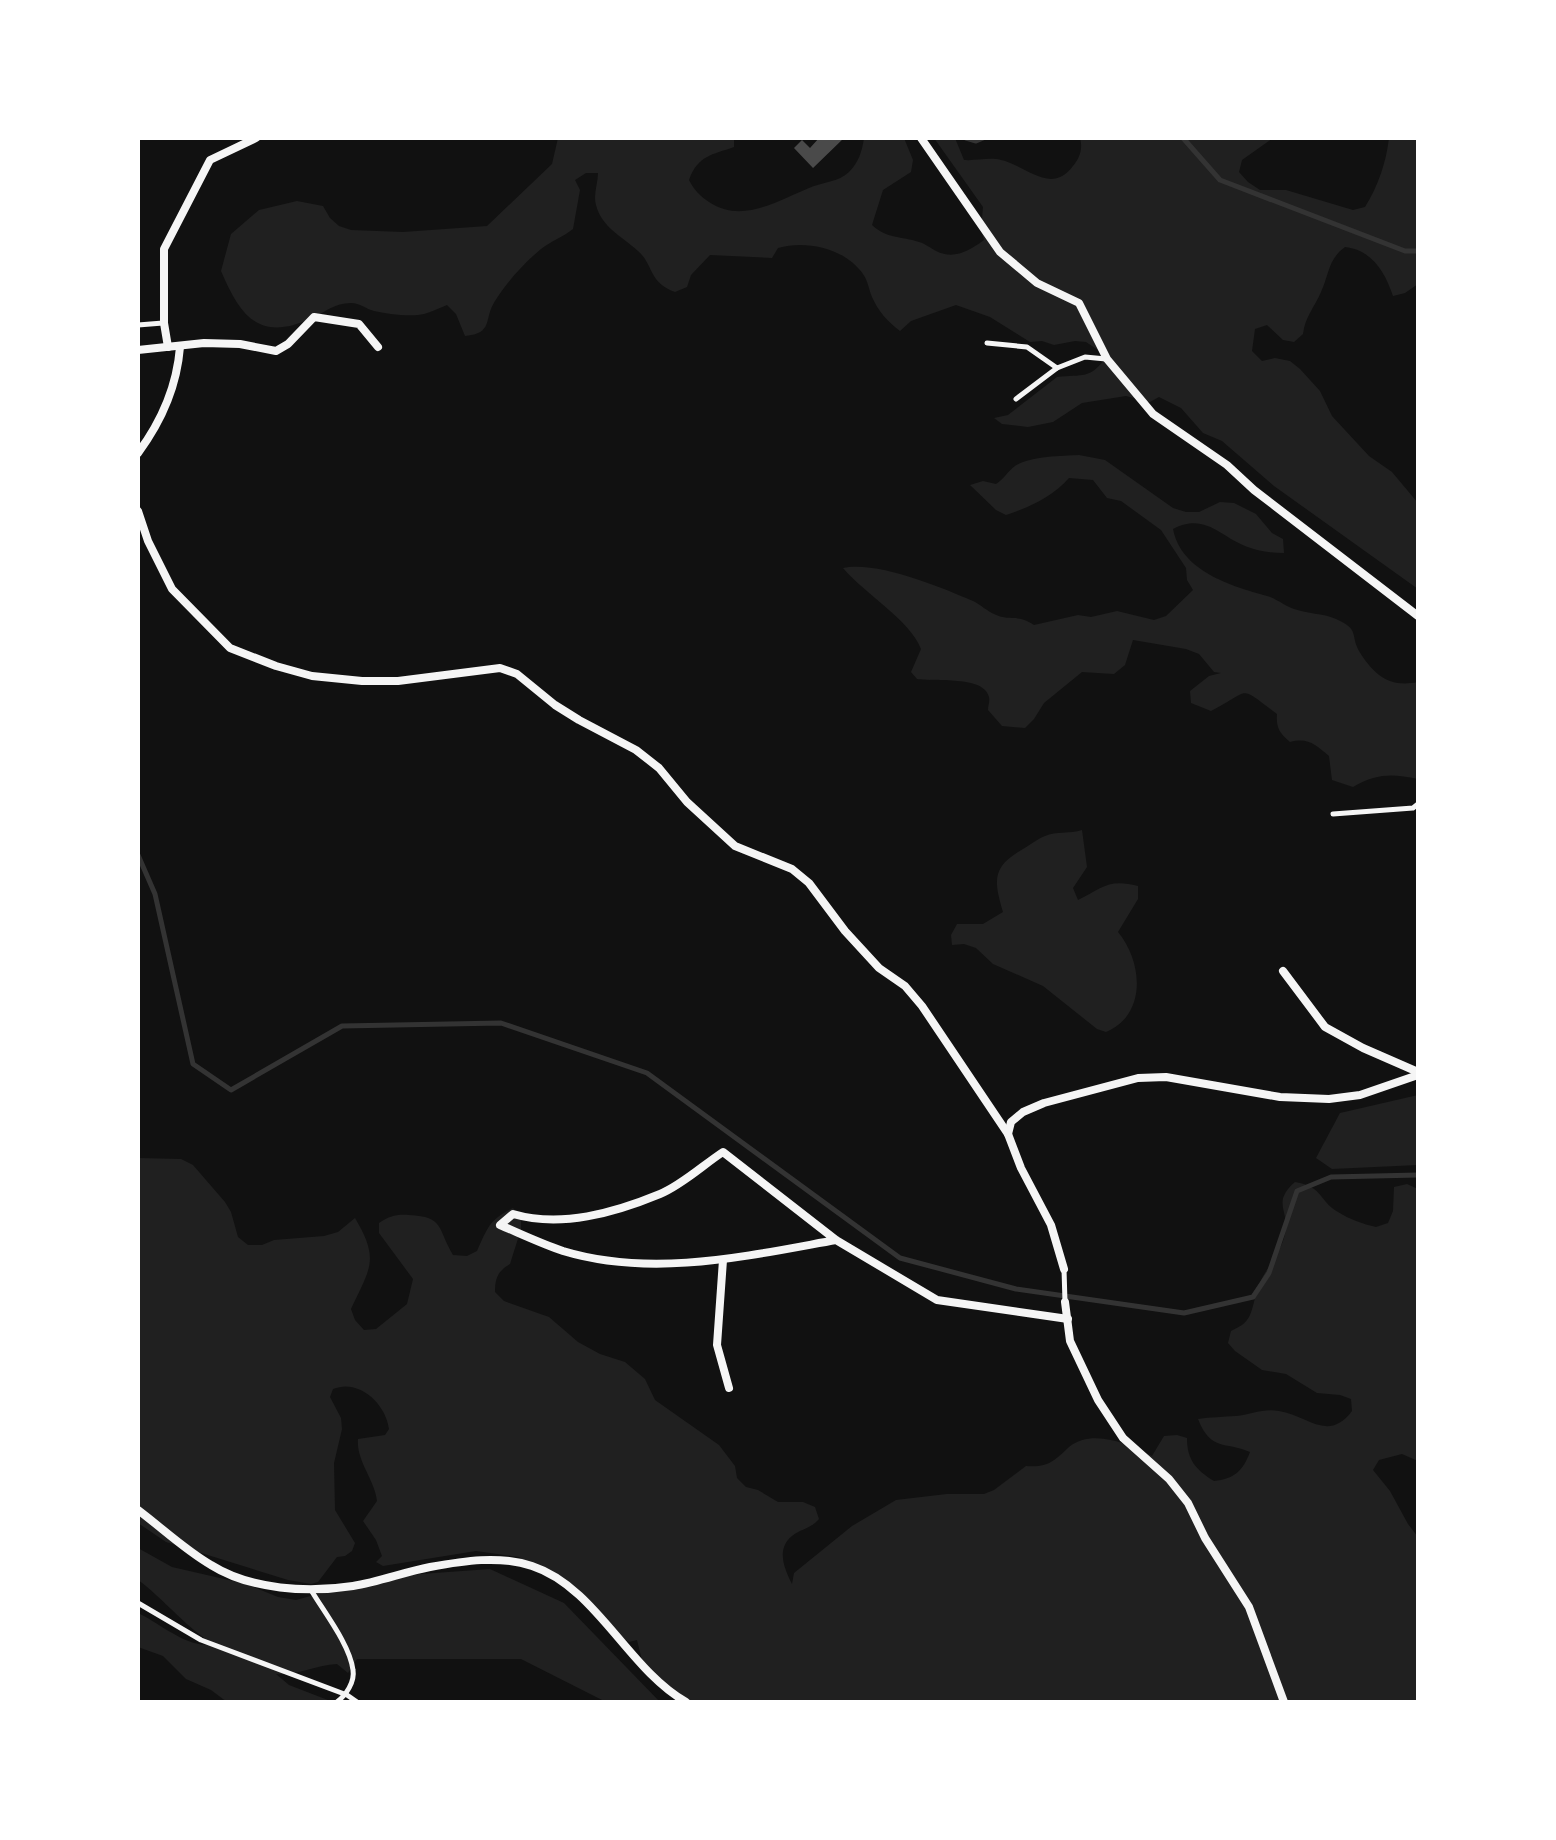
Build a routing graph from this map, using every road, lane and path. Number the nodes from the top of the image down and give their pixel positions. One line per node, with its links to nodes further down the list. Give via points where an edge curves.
1 (256, 138): 3 (street, via 210,160 180,214 164,249)
2 (921, 138): 10 (street, via 1000,252 1037,283 1079,303)
3 (164, 323): 4 (lane); 6 (street)
4 (138, 325)
5 (987, 343): 11 (lane, via 1027,347)
6 (168, 347): 7 (street); 9 (street)
7 (180, 347): 8 (street, via 240,344 276,351 314,317 359,324); 13 (street, via 167,401)
8 (378, 347)
9 (138, 350)
10 (1107, 359): 11 (lane, via 1085,357); 15 (street, via 1153,414 1227,465)
11 (1057, 368): 12 (lane)
12 (1016, 399)
13 (138, 453)
14 (138, 511): 20 (street, via 172,589 230,648 312,676 362,681 500,668 636,750 735,846 792,869 809,883 845,931 922,1006)
15 (1418, 616)
16 (1418, 804): 17 (lane)
17 (1333, 814)
18 (1283, 971): 19 (street, via 1325,1027)
19 (1418, 1074): 20 (street, via 1360,1095 1329,1099 1280,1097 1166,1077 1138,1078 1023,1112 1011,1122)
20 (1008, 1134): 23 (street, via 1051,1225)
21 (836, 1240): 22 (street); 22 (street, via 723,1152 662,1193 585,1218 536,1220 513,1214 500,1225 564,1251 633,1264); 25 (street, via 937,1300)
22 (723, 1260): 26 (street, via 717,1345)
23 (1064, 1269): 24 (lane)
24 (1065, 1302): 25 (street)
25 (1068, 1319): 34 (street, via 1070,1341 1098,1400 1123,1438 1188,1503 1249,1607)
26 (729, 1388)
27 (138, 1510): 28 (street, via 212,1566 244,1579)
28 (311, 1590): 30 (lane, via 354,1671); 33 (street, via 355,1586 459,1562 501,1560 533,1566 584,1601 646,1670)
29 (138, 1603): 30 (lane, via 201,1640)
30 (347, 1695): 31 (lane); 32 (lane)
31 (337, 1702)
32 (357, 1702)
33 (686, 1702)
34 (1284, 1702)

